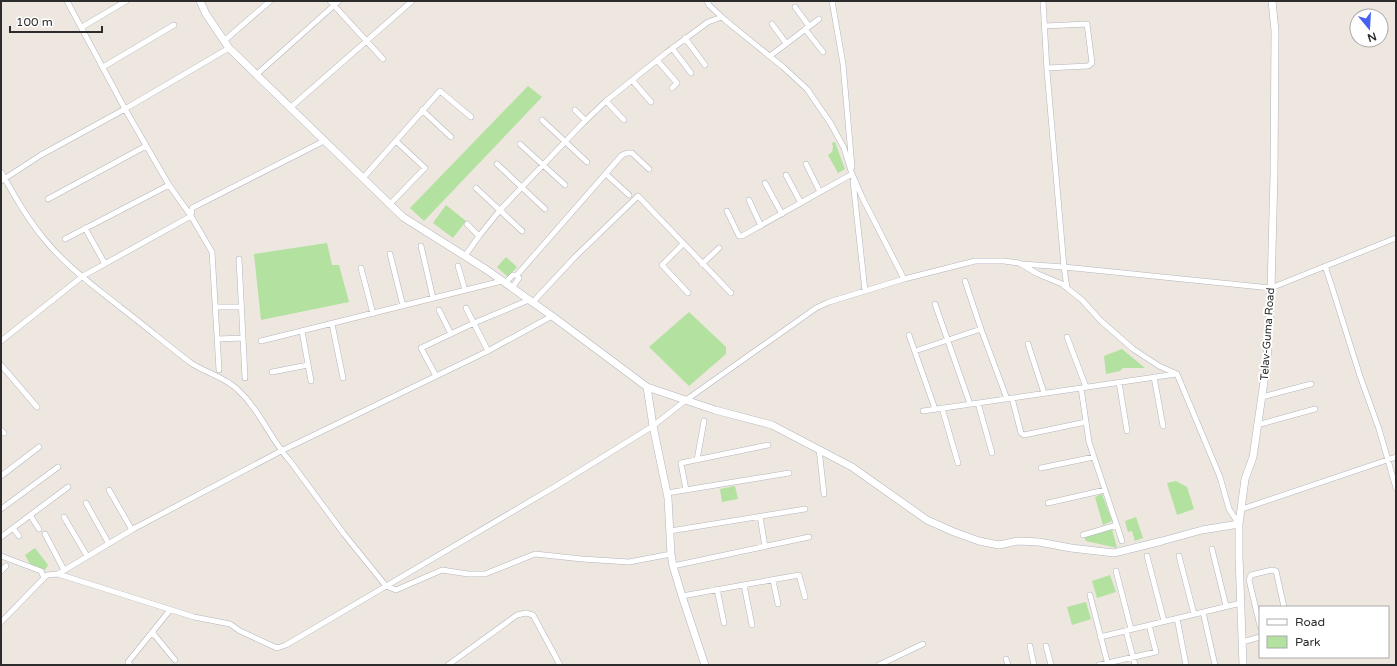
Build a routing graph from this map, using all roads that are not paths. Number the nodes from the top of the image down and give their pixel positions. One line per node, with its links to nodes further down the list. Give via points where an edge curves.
1 (67, 1): 19 (street)
2 (126, 1): 19 (street)
3 (200, 1): 22 (street)
4 (270, 1): 22 (street)
5 (330, 1): 12 (street)
6 (339, 1): 12 (street)
7 (412, 1): 23 (street)
8 (707, 1): 14 (street)
9 (832, 1): 61 (street, via 844,64)
10 (1043, 1): 18 (street)
11 (1272, 1): 108 (street, Telav-Guma Road, via 1274,175)
12 (334, 6): 23 (street); 35 (street)
13 (794, 7): 20 (street)
14 (722, 17): 21 (street, via 708,22); 28 (street)
15 (819, 19): 20 (street)
16 (772, 24): 24 (street)
17 (174, 25): 32 (street)
18 (1045, 26): 33 (street); 33 (street, via 1087,24 1092,63 1088,66)
19 (82, 27): 32 (street)
20 (807, 28): 24 (street); 27 (street)
21 (685, 38): 26 (street); 31 (street)
22 (224, 41): 25 (street)
23 (366, 42): 29 (street); 40 (street)
24 (786, 43): 28 (street)
25 (229, 48): 35 (street); 41 (street)
26 (672, 48): 30 (street); 34 (street)
27 (823, 52)
28 (770, 56): 61 (street, via 807,89 819,106 844,148)
29 (382, 59)
30 (657, 60): 36 (street); 37 (street, via 677,83)
31 (705, 65)
32 (103, 67): 41 (street)
33 (1047, 68): 99 (street)
34 (691, 72)
35 (256, 75): 40 (street)
36 (632, 80): 38 (street); 39 (street)
37 (672, 88)
38 (606, 101): 46 (street); 47 (street)
39 (651, 102)
40 (290, 108): 49 (street)
41 (125, 109): 53 (street); 64 (street)
42 (422, 110): 44 (street, via 440,91); 48 (street); 50 (street)
43 (575, 110): 46 (street)
44 (471, 117)
45 (542, 120): 51 (street)
46 (585, 120): 51 (street)
47 (624, 120)
48 (451, 137)
49 (324, 141): 63 (street); 80 (street, via 192,208)
50 (396, 141): 63 (street); 75 (street, via 425,168)
51 (565, 141): 54 (street); 56 (street)
52 (520, 144): 56 (street)
53 (146, 146): 66 (street); 72 (street)
54 (587, 162)
55 (497, 164): 68 (street)
56 (543, 164): 67 (street); 68 (street)
57 (806, 164): 70 (street)
58 (649, 169): 60 (street, via 632,153 627,153 622,155)
59 (1, 172): 64 (street)
60 (606, 174): 71 (street); 101 (street)
61 (852, 174): 70 (street); 103 (street); 110 (street)
62 (786, 175): 74 (street)
63 (363, 178): 75 (street)
64 (3, 179): 102 (street, via 45,240 65,262)
65 (765, 183): 79 (street)
66 (169, 185): 80 (street); 83 (street)
67 (565, 185)
68 (522, 187): 76 (street); 77 (street)
69 (476, 188): 77 (street)
70 (820, 192): 74 (street)
71 (629, 195)
72 (48, 199)
73 (749, 200): 82 (street)
74 (801, 203): 79 (street)
75 (390, 204): 92 (street, via 403,217)
76 (545, 209)
77 (500, 210): 84 (street); 85 (street)
78 (727, 211): 82 (street, via 739,236)
79 (782, 214): 82 (street)
80 (190, 216): 95 (street); 118 (street, via 212,252)
81 (467, 224): 85 (street)
82 (761, 226)
83 (85, 228): 87 (street); 95 (street)
84 (522, 231)
85 (479, 236): 92 (street)
86 (1396, 238): 98 (street)
87 (65, 239)
88 (683, 244): 96 (street); 111 (street, via 662,265); 114 (street, via 638,196)
89 (420, 246): 113 (street)
90 (718, 248): 96 (street)
91 (390, 254): 117 (street)
92 (465, 256): 105 (street)
93 (239, 259): 116 (street)
94 (1019, 263): 99 (street); 103 (street, via 975,261); 107 (street)
95 (105, 264): 102 (street)
96 (702, 264): 112 (street)
97 (458, 266): 109 (street)
98 (1325, 266): 108 (street); 177 (street)
99 (1064, 267): 107 (street); 108 (street)
100 (361, 268): 121 (street)
101 (517, 275): 105 (street, via 513,274); 106 (street, via 519,278)
102 (83, 276): 132 (street); 172 (street, via 193,364 237,388 253,407)
103 (904, 279): 110 (street)
104 (965, 281): 125 (street)
105 (503, 282): 106 (street); 109 (street)
106 (512, 288): 114 (street)
107 (1067, 288): 142 (street, via 1133,349)
108 (1271, 288): 153 (street, Telav-Guma Road, via 1268,361)
109 (465, 290): 113 (street)
110 (865, 291): 155 (street, via 829,302 811,311)
111 (688, 293)
112 (731, 293)
113 (434, 298): 117 (street)
114 (531, 302): 122 (street); 123 (street)
115 (934, 304): 134 (street)
116 (241, 306): 118 (street); 130 (street)
117 (403, 306): 121 (street)
118 (216, 307): 131 (street)
119 (466, 308): 123 (street)
120 (439, 310): 127 (street)
121 (373, 314): 124 (street)
122 (552, 316): 136 (street); 150 (street)
123 (474, 323): 127 (street); 136 (street)
124 (332, 324): 126 (street); 146 (street)
125 (981, 329): 134 (street); 154 (street)
126 (302, 331): 133 (street); 139 (street)
127 (451, 334): 143 (street, via 421,348)
128 (909, 335): 137 (street)
129 (1067, 337): 151 (street)
130 (243, 338): 131 (street); 145 (street)
131 (218, 339): 140 (street)
132 (1, 341)
133 (261, 341)
134 (948, 341): 137 (street); 157 (street)
135 (1028, 344): 152 (street)
136 (488, 351): 143 (street)
137 (915, 351): 160 (street)
138 (1, 365): 158 (street)
139 (308, 365): 141 (street); 147 (street)
140 (219, 370)
141 (272, 372)
142 (1177, 374): 144 (street); 198 (street, via 1220,477 1229,509)
143 (436, 376): 172 (street)
144 (1154, 377): 148 (street); 167 (street)
145 (245, 378)
146 (343, 378)
147 (311, 382)
148 (1119, 382): 151 (street); 168 (street)
149 (1311, 384): 153 (street)
150 (646, 387): 155 (street); 166 (street)
151 (1083, 387): 152 (street); 164 (street)
152 (1044, 393): 154 (street)
153 (1262, 397): 165 (street, Telav-Guma Road)
154 (1009, 398): 156 (street); 164 (street, via 1021,433 1024,435)
155 (686, 400): 166 (street); 171 (street, via 772,425)
156 (978, 403): 157 (street); 173 (street)
157 (970, 404): 159 (street)
158 (37, 407)
159 (942, 408): 160 (street); 178 (street)
160 (935, 409): 162 (street)
161 (1315, 409): 165 (street)
162 (923, 411)
163 (704, 421): 176 (street)
164 (1086, 422): 174 (street)
165 (1258, 425): 194 (street, Telav-Guma Road, via 1253,456 1245,479)
166 (653, 426): 188 (street); 227 (street)
167 (1163, 426)
168 (1127, 431)
169 (768, 445): 176 (street)
170 (39, 447): 182 (street)
171 (819, 449): 189 (street); 198 (street, via 852,467 926,520 954,532 999,545 1018,541 1039,542 1114,553 1202,530)
172 (281, 451): 202 (street); 227 (street)
173 (992, 453)
174 (1094, 456): 180 (street); 187 (street)
175 (1396, 457): 177 (street)
176 (698, 460): 186 (street, via 682,463)
177 (1387, 460): 184 (street); 194 (street)
178 (958, 463)
179 (58, 466): 192 (street)
180 (1041, 468)
181 (789, 473): 186 (street)
182 (1, 476)
183 (68, 487): 195 (street)
184 (1396, 488)
185 (109, 490): 202 (street)
186 (686, 490): 188 (street)
187 (1105, 490): 191 (street); 199 (street)
188 (667, 493): 203 (street)
189 (824, 494)
190 (86, 503): 210 (street)
191 (1048, 503)
192 (1, 509)
193 (805, 509): 196 (street)
194 (1242, 509): 198 (street, Telav-Guma Road)
195 (30, 515): 200 (street); 201 (street)
196 (760, 516): 203 (street); 211 (street)
197 (64, 517): 215 (street)
198 (1239, 524): 232 (street, Telav-Guma Road)
199 (1117, 525): 205 (street); 209 (street)
200 (13, 528): 206 (street); 207 (street)
201 (39, 529)
202 (132, 530): 210 (street)
203 (670, 531): 213 (street)
204 (45, 534): 220 (street)
205 (1083, 535)
206 (19, 536)
207 (1, 537)
208 (809, 537): 211 (street)
209 (1122, 541)
210 (109, 544): 215 (street)
211 (765, 546): 219 (street)
212 (1212, 549): 234 (street)
213 (671, 554): 219 (street); 227 (street, via 629,562 535,554 486,574 442,570 396,590)
214 (1, 556): 224 (street, via 41,571)
215 (87, 556): 220 (street)
216 (1147, 556): 240 (street)
217 (1178, 556): 238 (street)
218 (6, 566): 221 (street)
219 (673, 566): 230 (street)
220 (64, 570): 223 (street)
221 (1, 571)
222 (1116, 571): 246 (street)
223 (58, 574): 224 (street, via 47,575); 236 (street)
224 (44, 578): 241 (street)
225 (773, 580): 226 (street); 231 (street, via 800,575); 233 (street)
226 (744, 585): 228 (street); 244 (street)
227 (386, 586): 236 (street, via 277,648 240,632 230,624)
228 (717, 589): 230 (street); 243 (street)
229 (1090, 595): 248 (street)
230 (682, 596): 261 (street)
231 (805, 597)
232 (1241, 603): 234 (street); 250 (street, Telav-Guma Road)
233 (778, 604)
234 (1226, 606): 237 (street)
235 (1284, 606): 242 (street, via 1276,571 1251,575 1249,580)
236 (170, 610): 247 (street)
237 (1203, 612): 238 (street); 268 (street)
238 (1194, 614): 239 (street)
239 (1177, 618): 240 (street); 267 (street)
240 (1164, 621): 245 (street)
241 (1, 622)
242 (1259, 622)
243 (724, 623)
244 (752, 625)
245 (1149, 625): 246 (street); 254 (street, via 1156,652)
246 (1129, 630): 248 (street); 254 (street)
247 (152, 632): 255 (street); 258 (street, via 128,662)
248 (1100, 637): 257 (street)
249 (1259, 637): 250 (street)
250 (1242, 642): 269 (street, Telav-Guma Road)
251 (923, 644): 256 (street)
252 (1030, 646): 263 (street)
253 (1046, 646): 264 (street)
254 (1133, 658): 257 (street); 266 (street)
255 (175, 660)
256 (890, 662): 262 (street)
257 (1108, 664): 265 (street)
258 (130, 665)
259 (448, 665): 260 (street, via 517,615 526,613 533,615)
260 (560, 665)
261 (705, 665)
262 (879, 665)
263 (1034, 665)
264 (1051, 665)
265 (1099, 665)
266 (1135, 665)
267 (1186, 665)
268 (1215, 665)
269 (1243, 665)

